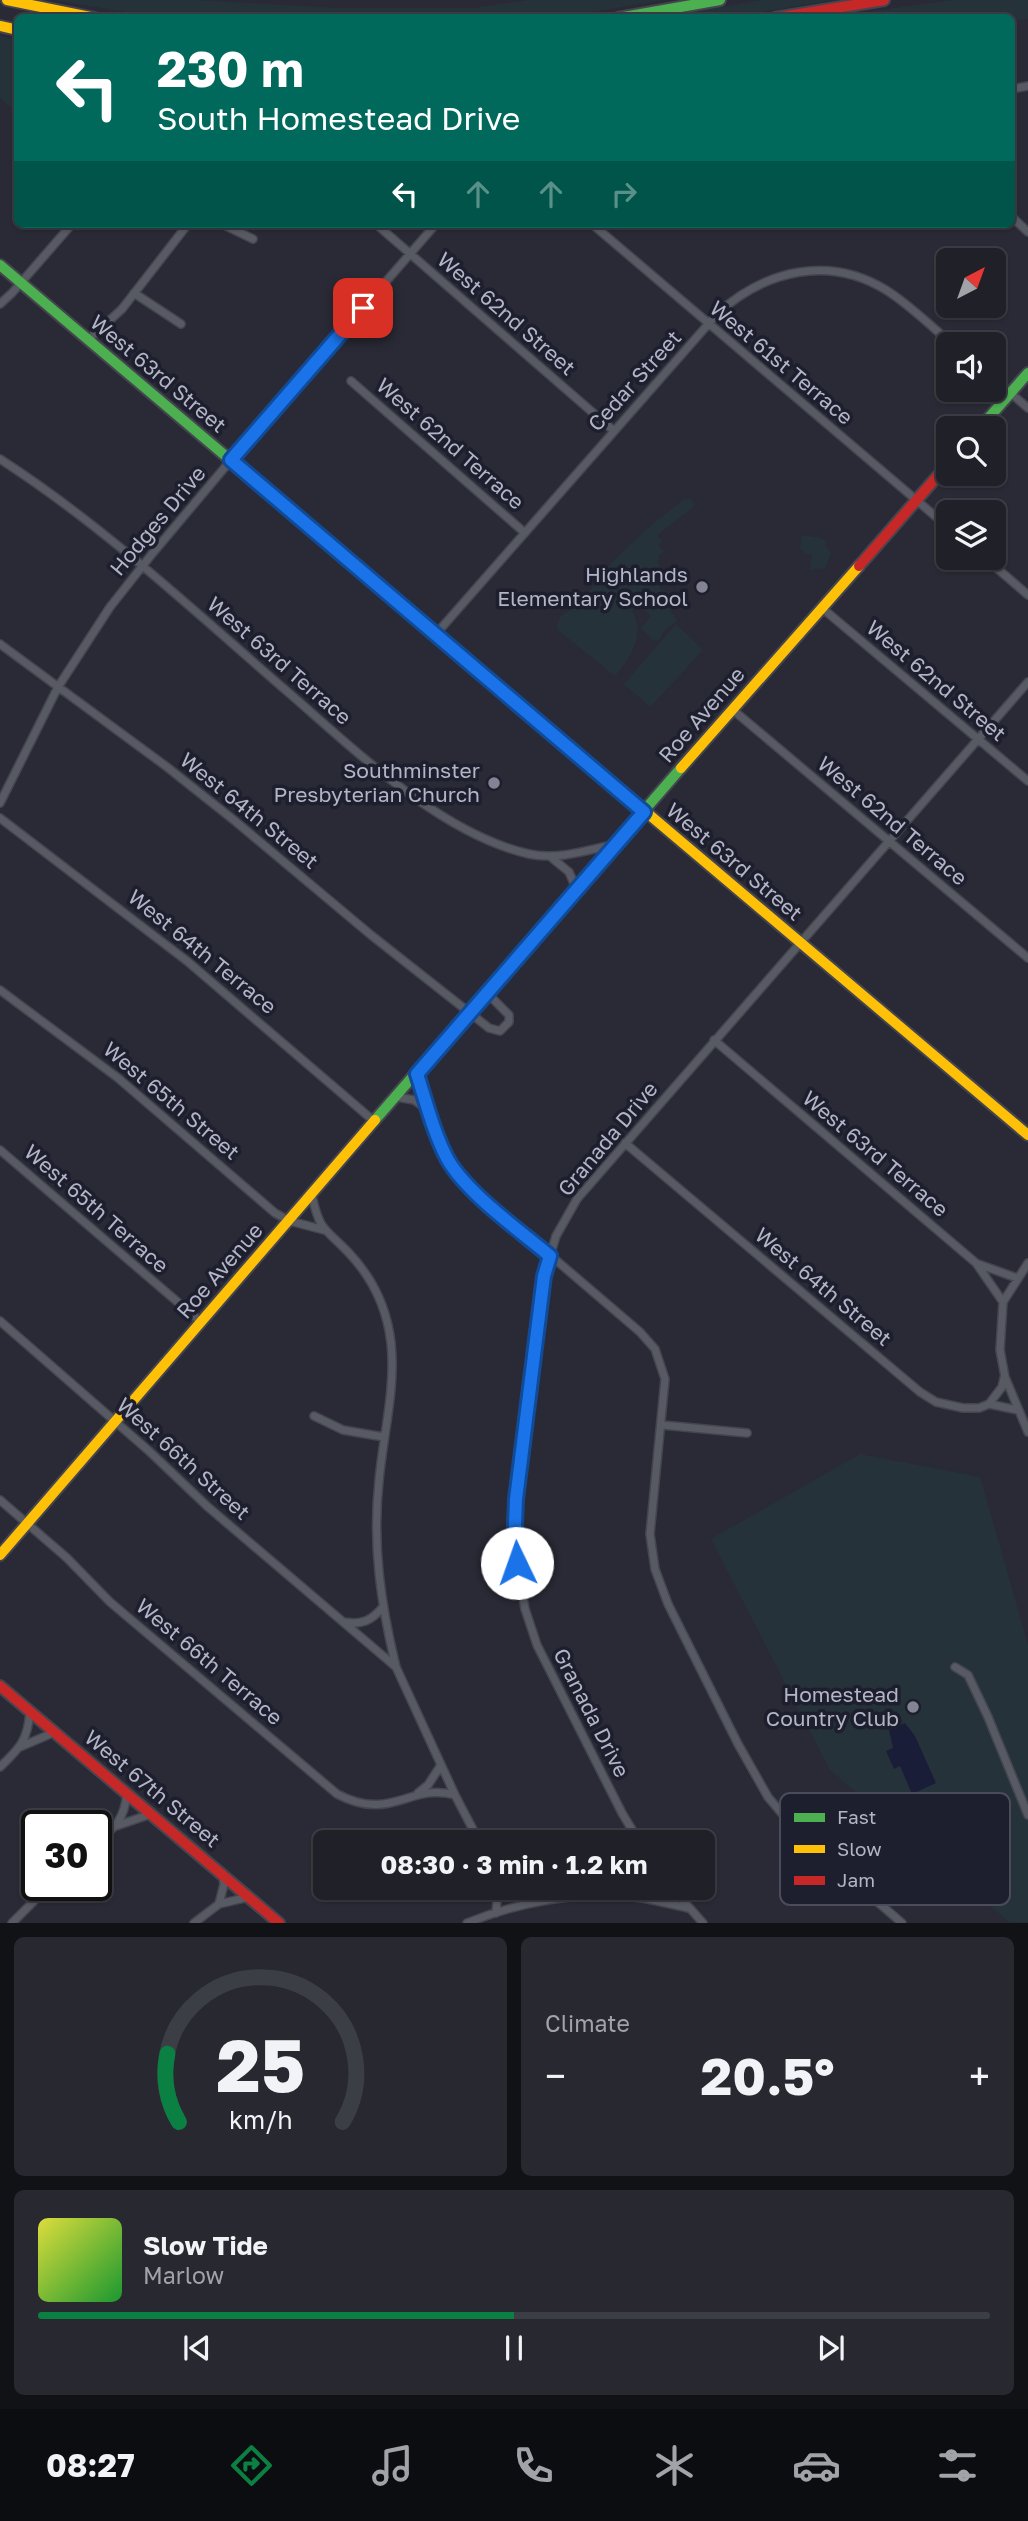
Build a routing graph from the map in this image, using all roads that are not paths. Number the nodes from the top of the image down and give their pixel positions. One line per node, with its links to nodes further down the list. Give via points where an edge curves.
1 (7, 0): 4 (main road)
2 (720, 0): 6 (main road)
3 (884, 0): 7 (main road)
4 (18, 2): 5 (main road)
5 (76, 14)
6 (641, 14)
7 (799, 14)
8 (1015, 220): 15 (street)
9 (69, 228): 19 (street)
10 (185, 228): 20 (street)
11 (230, 228): 16 (street)
12 (381, 228): 17 (street, West 62nd Street)
13 (433, 228): 17 (street, Hodges Drive)
14 (597, 228): 23 (street, West 61st Terrace)
15 (1028, 232)
16 (253, 239)
17 (410, 254): 32 (street, West 62nd Street); 34 (street, Hodges Drive)
18 (0, 265): 19 (main road, West 63rd Street)
19 (21, 283): 21 (street); 25 (main road, West 63rd Street)
20 (134, 293): 22 (street); 25 (street)
21 (0, 304)
22 (181, 324)
23 (709, 324): 24 (street, Cedar Street, via 744,292 767,280 803,271 866,280 886,290); 32 (street, Cedar Street); 36 (street, West 61st Terrace)
24 (938, 332)
25 (88, 340): 34 (main road, West 63rd Street)
26 (1028, 373): 29 (main road)
27 (351, 381): 38 (street, West 62nd Terrace)
28 (1006, 389): 29 (street)
29 (1011, 393): 30 (street); 31 (main road)
30 (1028, 408)
31 (991, 416)
32 (614, 431): 38 (street, Cedar Street)
33 (0, 459): 39 (street, West 63rd Terrace, via 62,501)
34 (231, 460): 39 (street, Hodges Drive); 43 (main road, West 63rd Street)
35 (936, 478): 36 (main road, Roe Avenue)
36 (917, 500): 37 (street, West 61st Terrace); 42 (main road, Roe Avenue)
37 (936, 517)
38 (525, 533): 43 (street, Cedar Street)
39 (142, 566): 46 (street, Hodges Drive); 55 (street, West 63rd Terrace, via 357,752 442,816 494,843)
40 (999, 570): 41 (street)
41 (1028, 595)
42 (822, 607): 47 (main road, Roe Avenue); 48 (street, West 62nd Street)
43 (436, 634): 51 (main road, West 63rd Street)
44 (0, 644): 46 (street, West 64th Street)
45 (1028, 681): 48 (street, Granada Drive)
46 (58, 687): 50 (street, Hodges Drive); 61 (street, West 64th Street, via 206,797)
47 (733, 710): 51 (main road, Roe Avenue); 53 (street, West 62nd Terrace)
48 (978, 739): 49 (street, West 62nd Street); 53 (street, Granada Drive)
49 (1028, 781)
50 (0, 803)
51 (644, 812): 54 (main road, Roe Avenue); 57 (main road, West 63rd Street)
52 (0, 818): 66 (street, West 64th Terrace, via 187,961)
53 (890, 841): 57 (street, Granada Drive); 58 (street, West 62nd Terrace)
54 (613, 845): 55 (street, West 63rd Terrace); 56 (main road, Roe Avenue)
55 (552, 858): 56 (street, via 564,865)
56 (576, 888): 60 (main road, Roe Avenue)
57 (800, 942): 62 (street, Granada Drive); 67 (main road, West 63rd Street)
58 (1028, 958)
59 (0, 990): 71 (street, West 65th Street, via 108,1069)
60 (486, 993): 61 (main road, Roe Avenue); 61 (street, via 507,1012 506,1026 496,1031)
61 (470, 1013): 63 (main road, Roe Avenue)
62 (714, 1041): 68 (street, Granada Drive); 74 (street, West 63rd Terrace)
63 (417, 1074): 64 (main road, Roe Avenue); 65 (street)
64 (397, 1097): 65 (street, via 415,1100); 66 (main road, Roe Avenue)
65 (429, 1110): 73 (street, via 454,1169)
66 (375, 1122): 70 (main road, Roe Avenue)
67 (1028, 1135)
68 (625, 1143): 73 (street, Granada Drive, via 577,1199); 81 (street, West 64th Street, via 920,1392 936,1402 963,1408)
69 (0, 1150): 79 (street, West 65th Terrace)
70 (312, 1196): 71 (main road, Roe Avenue); 72 (street, West 65th Street)
71 (290, 1221): 72 (street, West 65th Street); 79 (main road, Roe Avenue)
72 (324, 1230): 88 (street, West 65th Street, via 365,1273 385,1313 392,1366)
73 (550, 1256): 85 (street, via 655,1349 665,1379); 111 (street, Granada Drive, via 516,1499 518,1577 537,1645)
74 (976, 1263): 76 (street); 77 (street, West 63rd Terrace)
75 (1028, 1263): 76 (street)
76 (1017, 1278): 77 (street)
77 (1003, 1303): 80 (street, via 1000,1350)
78 (0, 1321): 84 (street, West 66th Street)
79 (201, 1322): 84 (main road, Roe Avenue)
80 (1004, 1377): 81 (street); 82 (street)
81 (989, 1404): 82 (street, West 64th Street)
82 (1018, 1410): 86 (street)
83 (314, 1416): 88 (street, via 343,1430)
84 (115, 1421): 90 (main road, Roe Avenue); 93 (street, West 66th Street)
85 (662, 1425): 87 (street); 105 (street, via 650,1534 655,1570 738,1744)
86 (1028, 1432)
87 (747, 1433)
88 (384, 1437): 92 (street, West 65th Street, via 376,1511)
89 (0, 1500): 90 (street, West 66th Terrace)
90 (27, 1524): 91 (main road, Roe Avenue); 104 (street, West 66th Terrace, via 110,1602 337,1794 379,1806)
91 (0, 1555)
92 (383, 1607): 93 (street, via 368,1622); 94 (street, West 65th Street)
93 (343, 1622): 94 (street, West 66th Street)
94 (396, 1667): 100 (street, West 66th Street)
95 (955, 1667): 107 (street, via 968,1675)
96 (0, 1686): 97 (main road, West 67th Street)
97 (30, 1712): 98 (main road, West 67th Street); 99 (street)
98 (55, 1732): 99 (street); 102 (main road, West 67th Street)
99 (20, 1747): 101 (street)
100 (441, 1765): 103 (street, West 66th Street); 104 (street)
101 (0, 1767)
102 (127, 1794): 106 (main road, West 67th Street); 108 (street)
103 (455, 1795): 104 (street, West 66th Terrace, via 430,1792); 110 (street, West 66th Street)
104 (415, 1796)
105 (780, 1811)
106 (151, 1814): 108 (street); 112 (main road, West 67th Street)
107 (1028, 1815)
108 (116, 1826): 109 (street)
109 (112, 1830)
110 (473, 1830)
111 (632, 1830)
112 (223, 1875): 113 (main road, West 67th Street); 121 (street)
113 (250, 1897): 121 (street); 127 (main road, West 67th Street)
114 (497, 1900): 124 (street)
115 (526, 1900): 120 (street)
116 (558, 1900): 120 (street)
117 (648, 1900): 123 (street)
118 (682, 1900): 123 (street)
119 (34, 1901): 125 (street)
120 (529, 1903): 124 (street)
121 (219, 1904): 126 (street)
122 (881, 1905): 130 (street)
123 (688, 1908): 129 (street)
124 (496, 1913): 128 (street)
125 (12, 1923)
126 (194, 1923)
127 (279, 1923)
128 (467, 1923)
129 (703, 1923)
130 (902, 1923)

